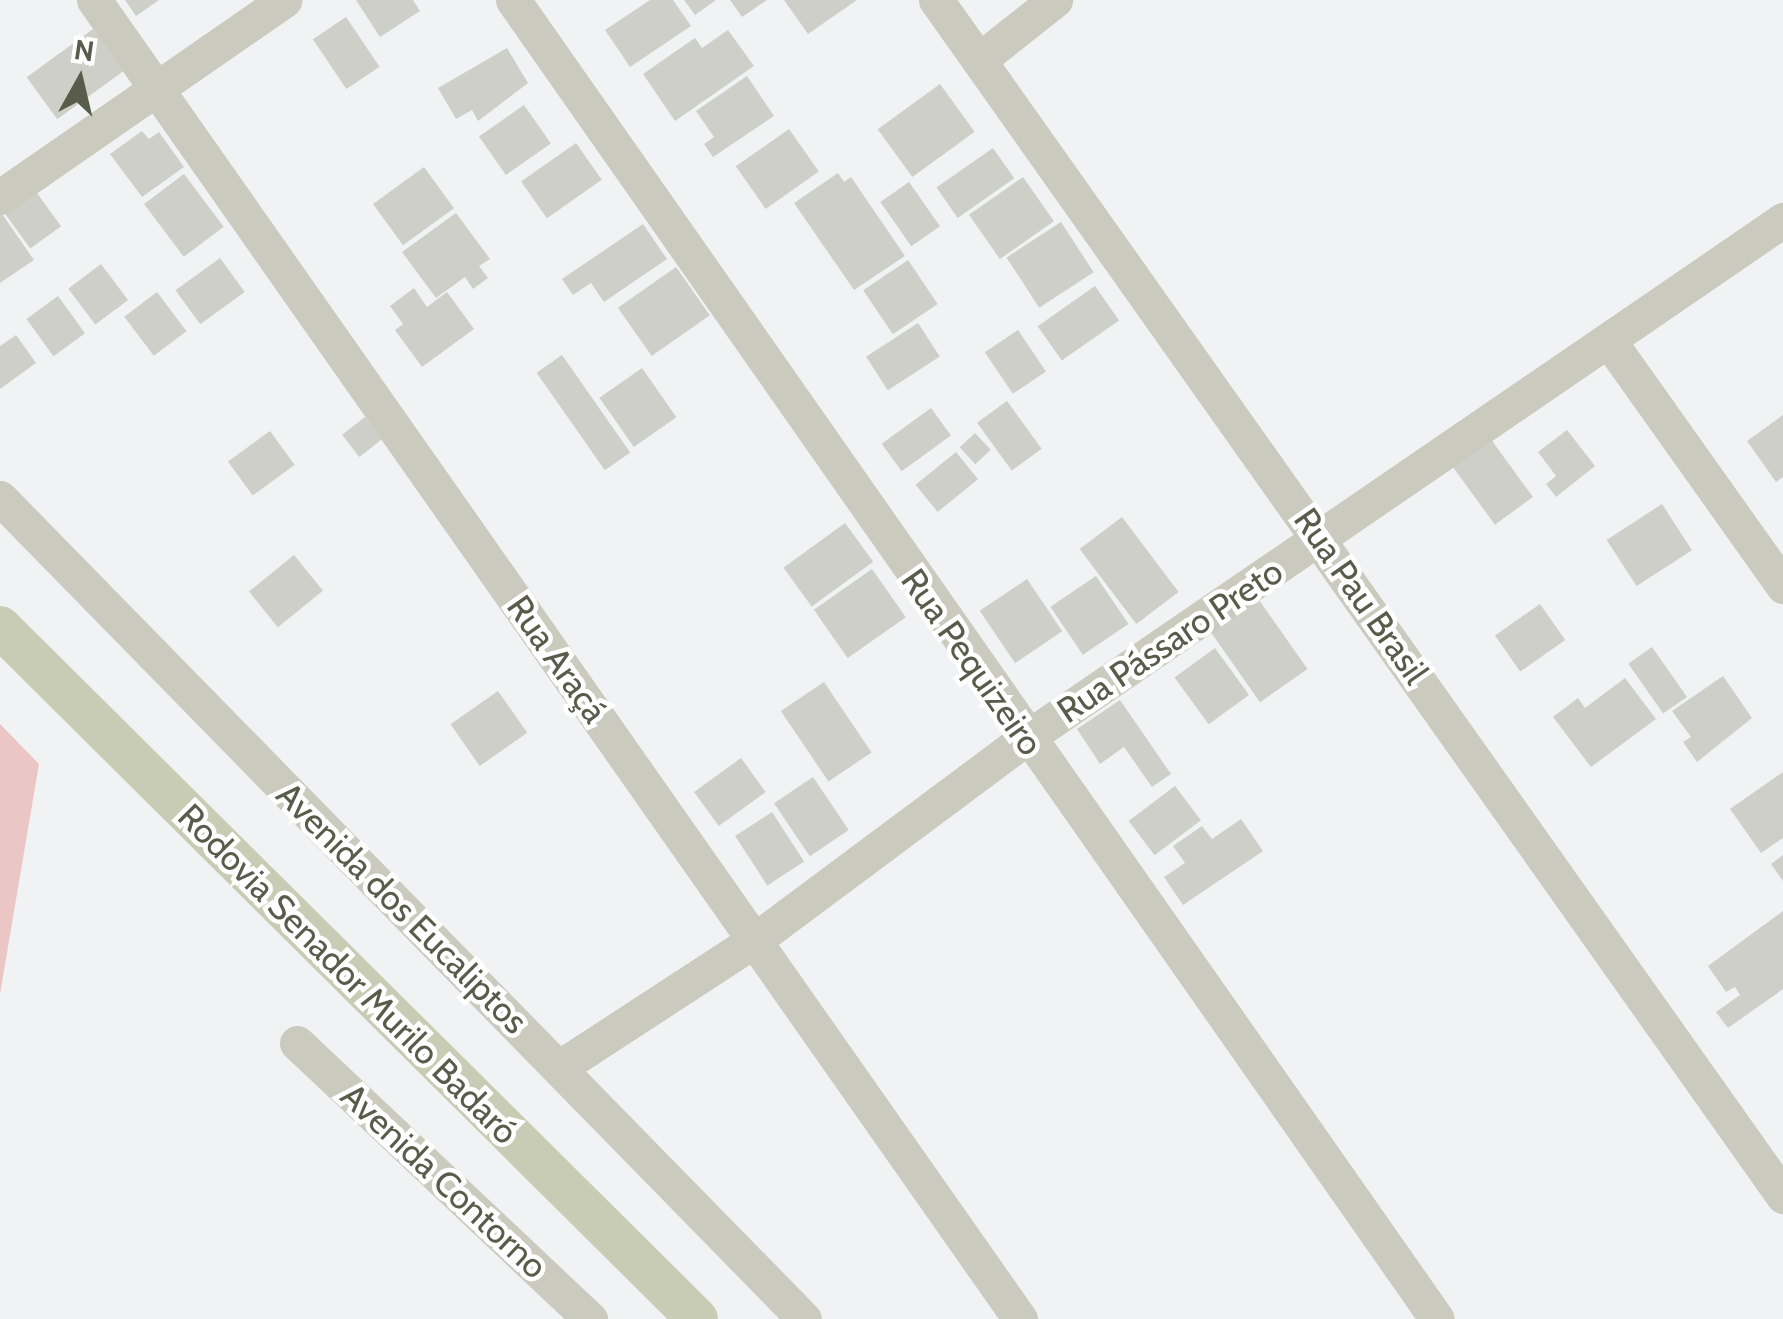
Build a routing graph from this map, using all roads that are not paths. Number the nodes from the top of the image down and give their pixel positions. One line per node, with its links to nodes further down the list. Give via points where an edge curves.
1 (94, 0): 7 (street, Rua Araçá)
2 (284, 0): 7 (street)
3 (513, 0): 17 (street, Rua Pequizeiro)
4 (936, 0): 6 (street, Rua Pau Brasil)
5 (1056, 0): 6 (street)
6 (979, 60): 14 (street, Rua Pau Brasil)
7 (157, 88): 8 (street); 18 (street, Rua Araçá)
8 (0, 197)
9 (1783, 220): 10 (street, Rua Pássaro Preto)
10 (1609, 341): 14 (street, Rua Pássaro Preto); 15 (street)
11 (0, 479): 13 (street)
12 (0, 498): 13 (street, Avenida dos Eucaliptos)
13 (30, 528): 20 (street, Avenida dos Eucaliptos)
14 (1321, 540): 17 (street, Rua Pássaro Preto); 21 (street, Rua Pau Brasil)
15 (1783, 586)
16 (0, 627): 23 (main road, Rodovia Senador Murilo Badaró)
17 (1025, 739): 18 (street, Rua Pássaro Preto); 26 (street, Rua Pequizeiro)
18 (754, 940): 20 (street, Rua Pássaro Preto); 25 (street, Rua Araçá)
19 (297, 1043): 22 (street, Avenida Contorno)
20 (560, 1067): 24 (street, Avenida dos Eucaliptos)
21 (1783, 1196)
22 (590, 1319)
23 (697, 1319)
24 (804, 1319)
25 (1020, 1319)
26 (1437, 1319)

